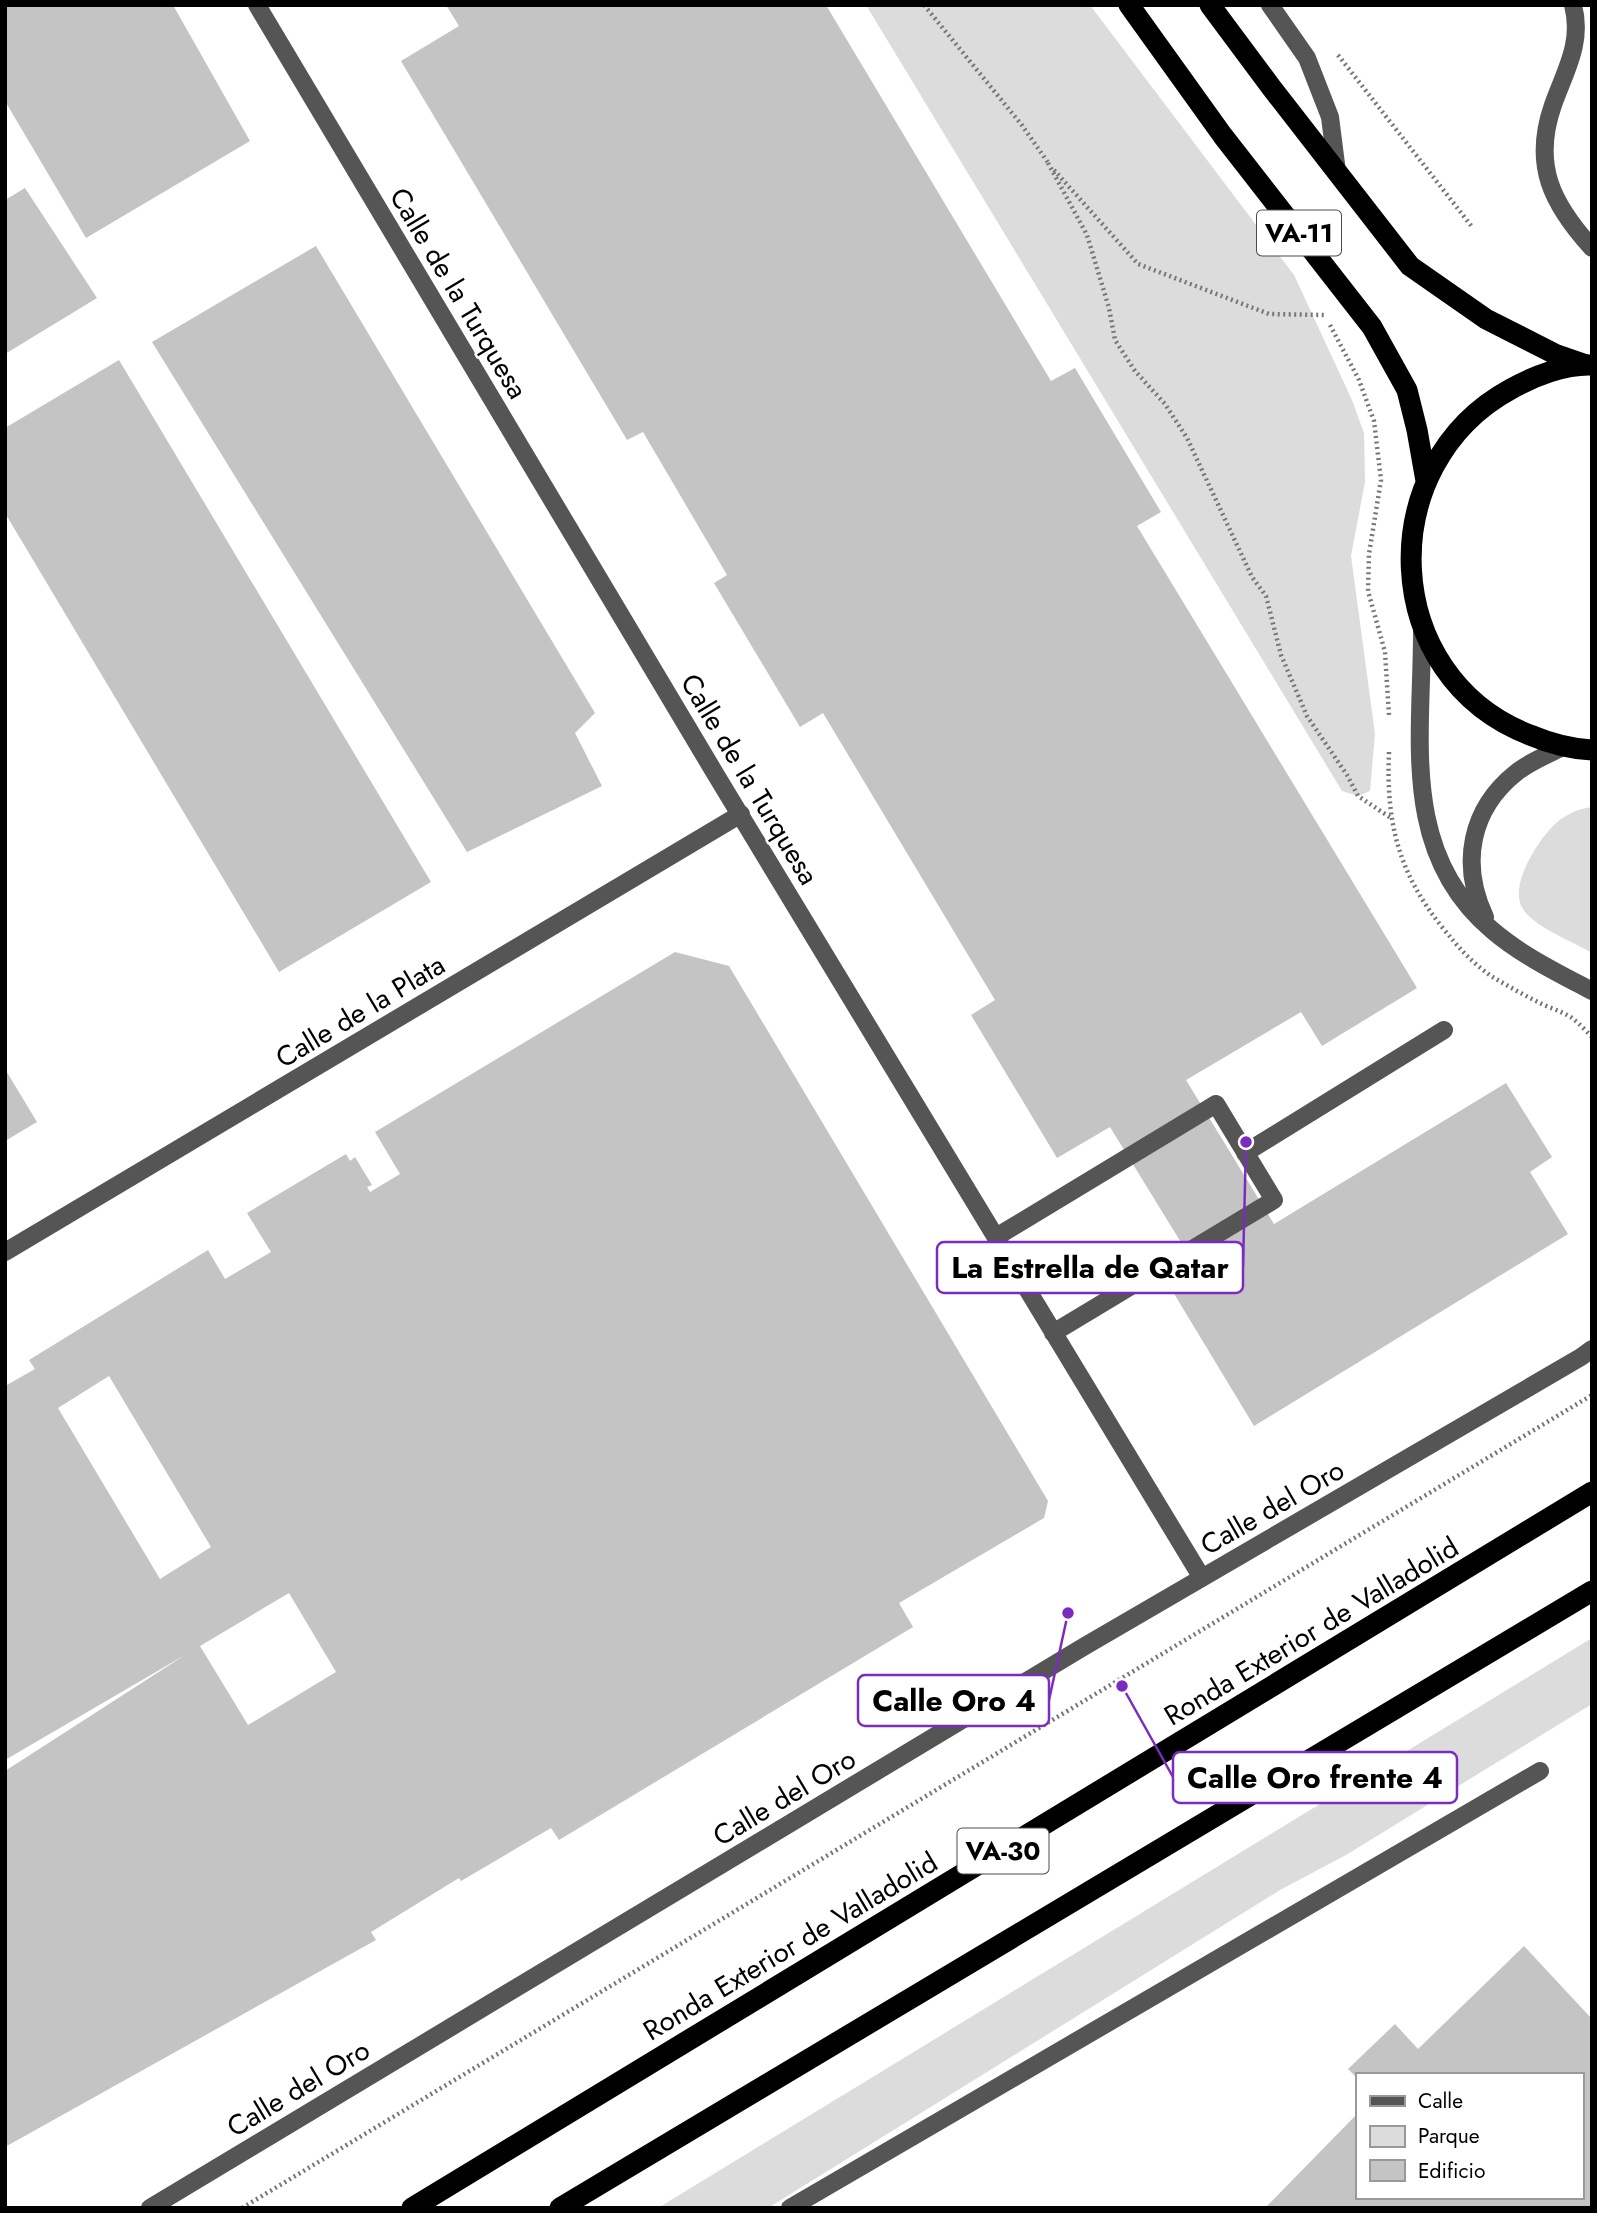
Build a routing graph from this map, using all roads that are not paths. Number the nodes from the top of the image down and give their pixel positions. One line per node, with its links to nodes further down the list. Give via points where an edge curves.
1 (257, 5): 13 (street, Calle de la Turquesa)
2 (1129, 5): 9 (highway, VA-11, via 1223,136 1371,327 1407,390)
3 (1210, 5): 6 (highway, VA-11)
4 (1573, 5): 7 (street, via 1574,46 1553,104 1546,171 1556,202)
5 (1272, 6): 6 (street, via 1307,58 1330,117)
6 (1337, 172): 8 (highway, VA-11, via 1410,265 1486,319 1557,355)
7 (1592, 248)
8 (1589, 365): 9 (highway, VA-11, via 1522,383 1486,405 1458,431)
9 (1426, 481): 10 (highway, VA-11, via 1412,526 1410,571)
10 (1422, 626): 11 (highway, VA-11, via 1443,667 1494,718); 14 (street, via 1419,776 1431,841 1460,898)
11 (1565, 746): 12 (highway, VA-11); 14 (street, via 1517,772 1478,821 1470,851 1476,899)
12 (1592, 750)
13 (741, 814): 18 (street, Calle de la Turquesa); 19 (street, Calle de la Plata)
14 (1491, 930): 15 (street)
15 (1592, 991)
16 (1444, 1030): 17 (street)
17 (1245, 1153): 18 (street, via 1216,1104); 20 (street, via 1274,1200)
18 (996, 1237): 20 (street, Calle de la Turquesa)
19 (5, 1252)
20 (1053, 1333): 23 (street, Calle de la Turquesa)
21 (1592, 1349): 23 (street, Calle del Oro)
22 (1592, 1492): 27 (highway, Ronda Exterior de Valladolid / VA-30)
23 (1202, 1578): 26 (street, Calle del Oro)
24 (1592, 1591): 28 (highway, VA-30)
25 (1540, 1770): 29 (street)
26 (150, 2208)
27 (412, 2208)
28 (560, 2208)
29 (790, 2208)

